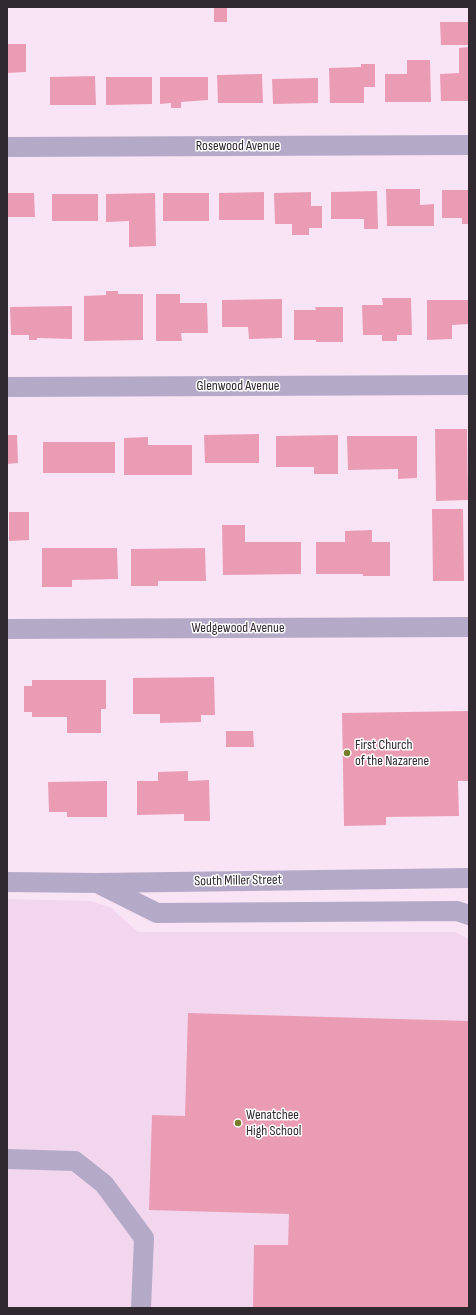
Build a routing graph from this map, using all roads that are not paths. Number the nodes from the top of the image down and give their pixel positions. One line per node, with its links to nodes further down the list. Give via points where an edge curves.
1 (469, 145): 2 (street, Rosewood Avenue)
2 (7, 147)
3 (469, 385): 4 (street, Glenwood Avenue)
4 (7, 387)
5 (469, 626): 6 (street, Wedgewood Avenue)
6 (7, 629)
7 (469, 878): 9 (street, South Miller Street)
8 (7, 882): 9 (street, South Miller Street)
9 (97, 883): 10 (street, via 157,913 457,911)
10 (469, 915)
11 (7, 1159): 12 (street, via 75,1161 104,1184 144,1238)
12 (141, 1308)

